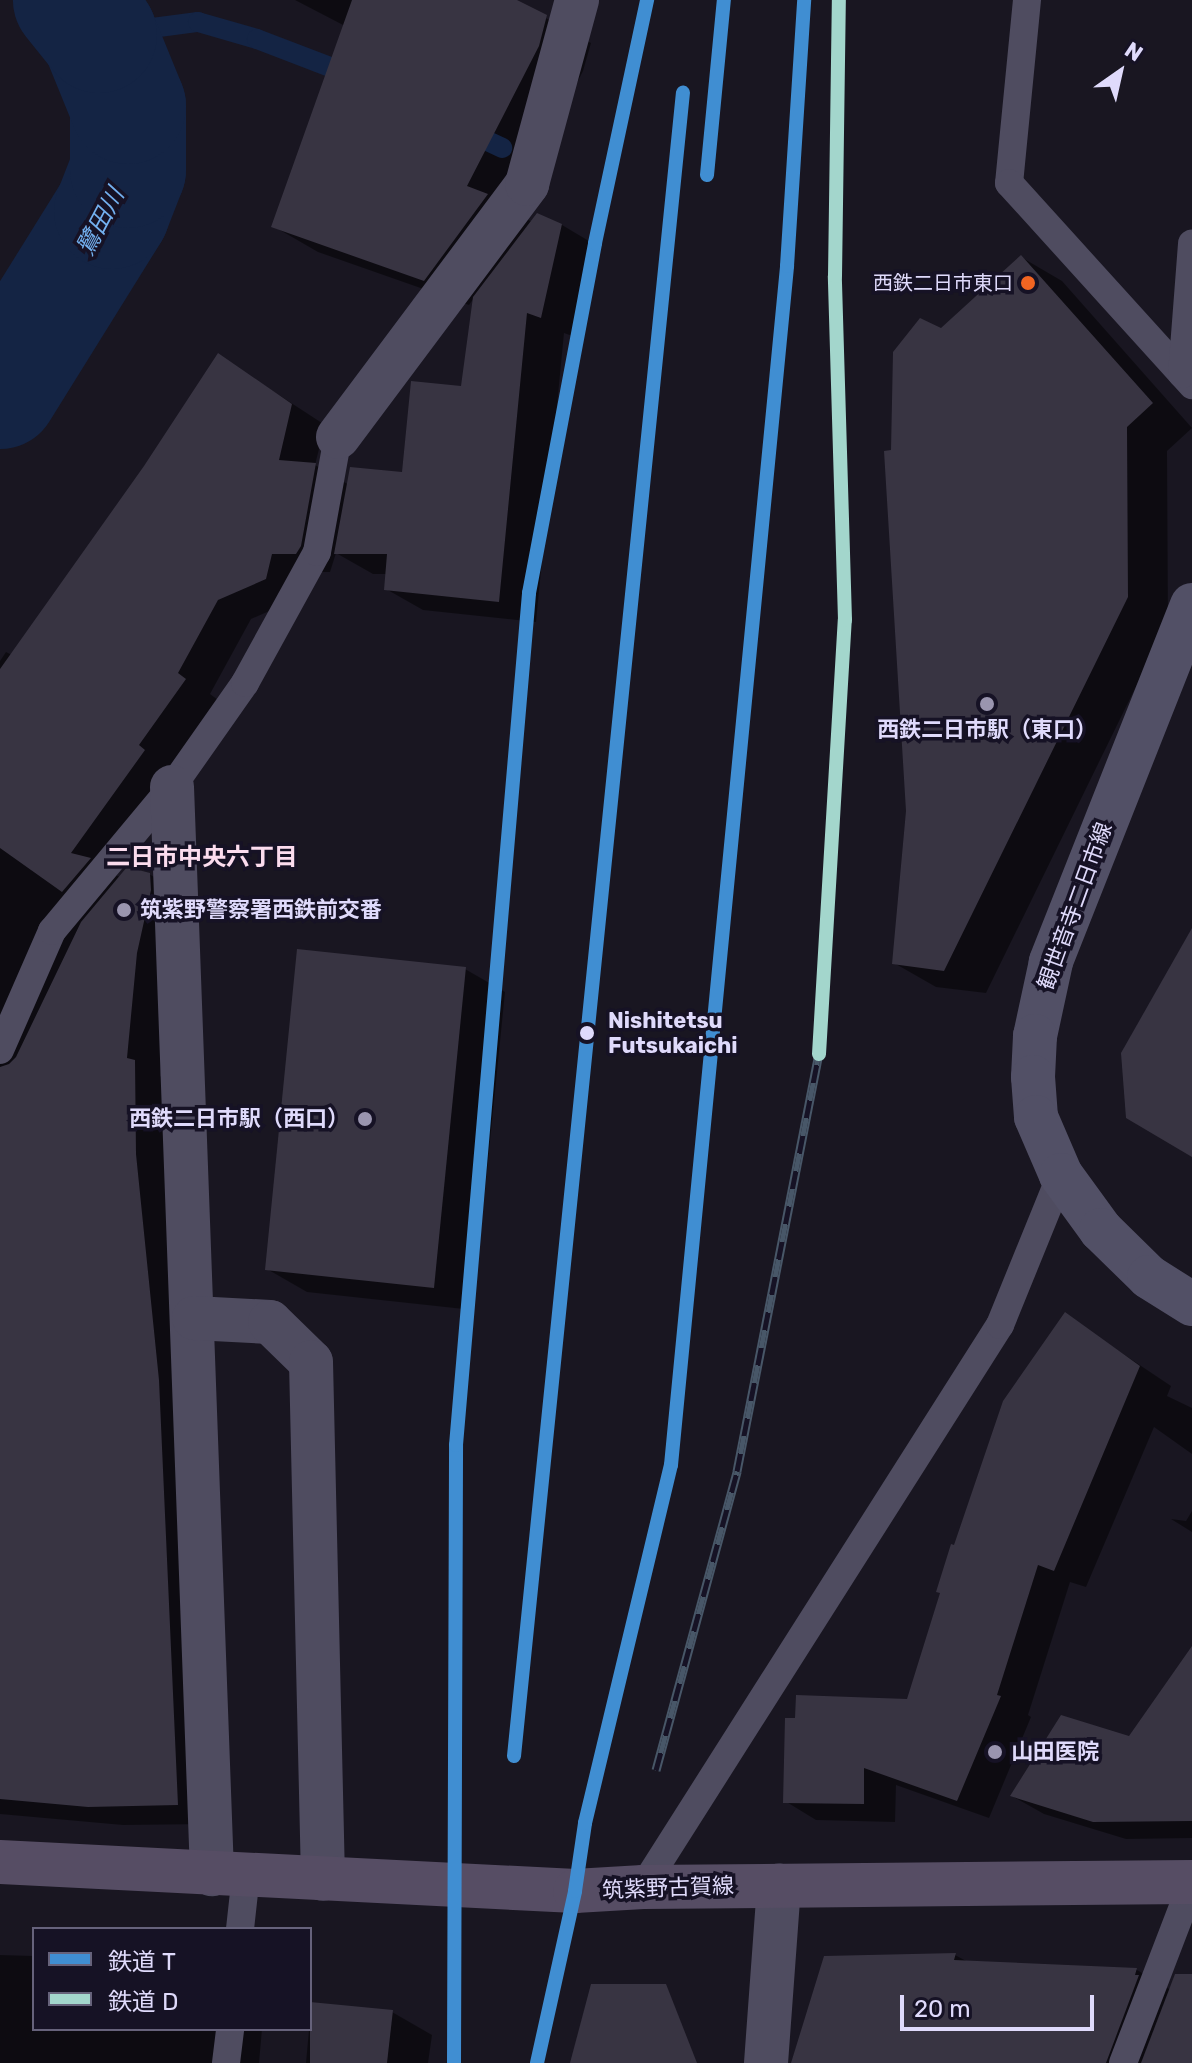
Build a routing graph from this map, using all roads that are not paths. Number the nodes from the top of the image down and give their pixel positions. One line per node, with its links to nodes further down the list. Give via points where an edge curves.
1 (577, 0): 5 (street, via 527,184)
2 (1027, 0): 4 (lane, via 1009,183)
3 (1192, 243): 4 (lane)
4 (1187, 379)
5 (338, 437): 7 (lane, via 317,552 245,683)
6 (1192, 605): 9 (main road, 観世音寺二日市線, via 1041,997 1033,1077 1036,1117)
7 (172, 787): 8 (lane, via 52,931); 11 (street)
8 (0, 1050)
9 (1061, 1175): 10 (main road, 観世音寺二日市線, via 1101,1230 1149,1277); 17 (lane, via 1000,1325)
10 (1192, 1304)
11 (194, 1318): 13 (street); 14 (street, via 270,1322 311,1362)
12 (0, 1862): 13 (main road, 筑紫野古賀線)
13 (229, 1874): 14 (main road, 筑紫野古賀線); 18 (lane)
14 (323, 1879): 17 (main road, 筑紫野古賀線, via 575,1891)
15 (1192, 1882): 16 (main road, 筑紫野古賀線); 22 (lane)
16 (779, 1885): 17 (main road, 筑紫野古賀線); 21 (street)
17 (643, 1887)
18 (240, 1927)
19 (230, 2031): 20 (lane)
20 (226, 2063)
21 (766, 2063)
22 (1123, 2063)

